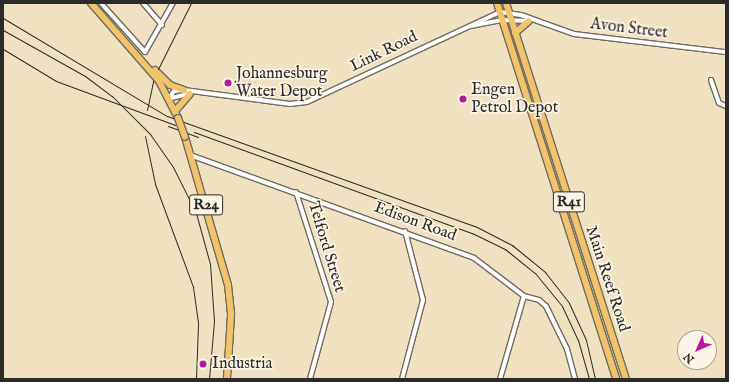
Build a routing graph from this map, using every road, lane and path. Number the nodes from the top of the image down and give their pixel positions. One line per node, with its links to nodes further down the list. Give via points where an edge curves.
1 (92, 3): 15 (main road, R24)
2 (101, 3): 12 (street, via 142,50 149,50)
3 (143, 3): 12 (street)
4 (173, 3): 12 (street)
5 (497, 3): 7 (main road, Main Reef Road / R41)
6 (506, 3): 8 (main road, Main Reef Road / R41)
7 (500, 12): 8 (street); 9 (main road, Main Reef Road / R41); 13 (street, Link Road)
8 (509, 12): 10 (main road, Main Reef Road / R41); 11 (street, Avon Street)
9 (502, 20): 10 (street, Avon Street); 13 (street, Link Road); 25 (main road, Main Reef Road / R41)
10 (511, 20): 11 (street, Avon Street); 14 (main road, Main Reef Road / R41)
11 (530, 21): 14 (main road); 16 (street, Avon Street, via 574,34)
12 (162, 25)
13 (470, 26): 18 (street, Link Road, via 307,102 290,104)
14 (515, 33): 24 (main road, Main Reef Road / R41)
15 (128, 46): 18 (main road, via 167,82); 19 (main road, R24)
16 (726, 52)
17 (711, 80): 20 (street, via 719,103)
18 (187, 92): 19 (street); 19 (street, via 174,91); 21 (main road, via 177,105)
19 (170, 97): 21 (main road, R24)
20 (726, 106)
21 (176, 111): 22 (main road, R24, bridge)
22 (190, 156): 23 (street, Edison Road); 28 (main road, R24, via 228,285 231,315)
23 (296, 192): 26 (street, Edison Road); 29 (street, Telford Street, via 331,302)
24 (567, 198): 25 (main road); 34 (main road, Main Reef Road / R41)
25 (559, 200): 33 (main road, Main Reef Road / R41)
26 (405, 231): 27 (street, Edison Road, via 474,258); 30 (street, via 423,300)
27 (524, 296): 31 (street); 32 (street, Edison Road, via 539,300 551,314 567,349)
28 (227, 379)
29 (310, 379)
30 (402, 379)
31 (500, 379)
32 (575, 379)
33 (616, 379)
34 (626, 379)

